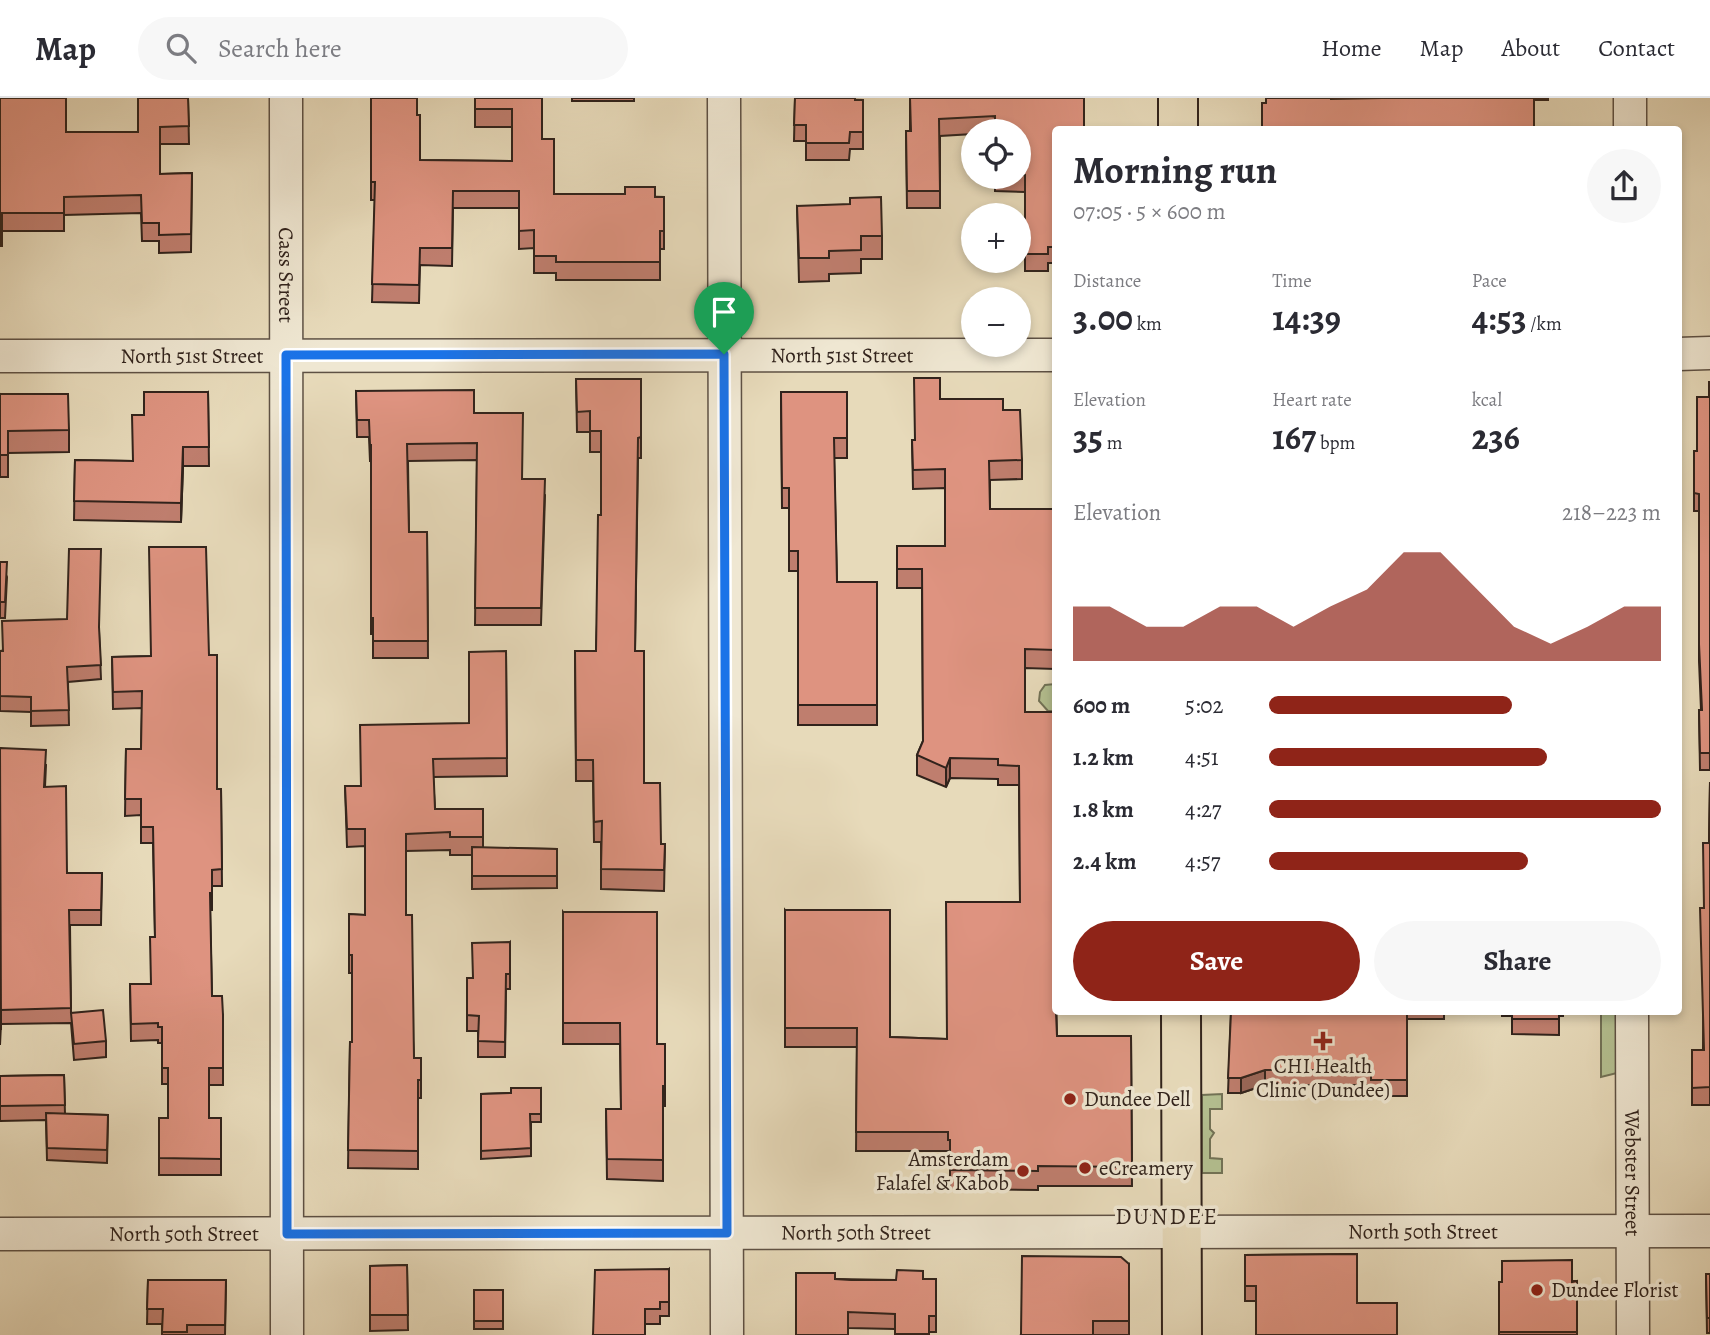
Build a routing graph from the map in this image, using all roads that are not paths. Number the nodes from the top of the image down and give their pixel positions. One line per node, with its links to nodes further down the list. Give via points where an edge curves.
1 (286, 98): 10 (street, Cass Street)
2 (724, 98): 7 (street)
3 (1178, 98): 5 (main road)
4 (1630, 98): 6 (street)
5 (1178, 126)
6 (1630, 126)
7 (724, 354): 10 (street, North 51st Street); 11 (street, North 51st Street); 18 (street)
8 (1682, 354): 9 (street)
9 (1710, 354)
10 (286, 355): 12 (street, North 51st Street); 20 (street, Cass Street)
11 (1052, 355)
12 (0, 356)
13 (1181, 1015): 17 (main road)
14 (1632, 1015): 15 (street, Webster Street)
15 (1633, 1231): 16 (street, North 50th Street); 17 (street, North 50th Street); 24 (street, Webster Street)
16 (1710, 1231)
17 (1181, 1232): 18 (street, North 50th Street); 23 (main road)
18 (727, 1233): 20 (street, North 50th Street); 22 (street)
19 (0, 1234): 20 (street, North 50th Street)
20 (287, 1234): 21 (street, Cass Street)
21 (287, 1335)
22 (727, 1335)
23 (1182, 1335)
24 (1633, 1335)

